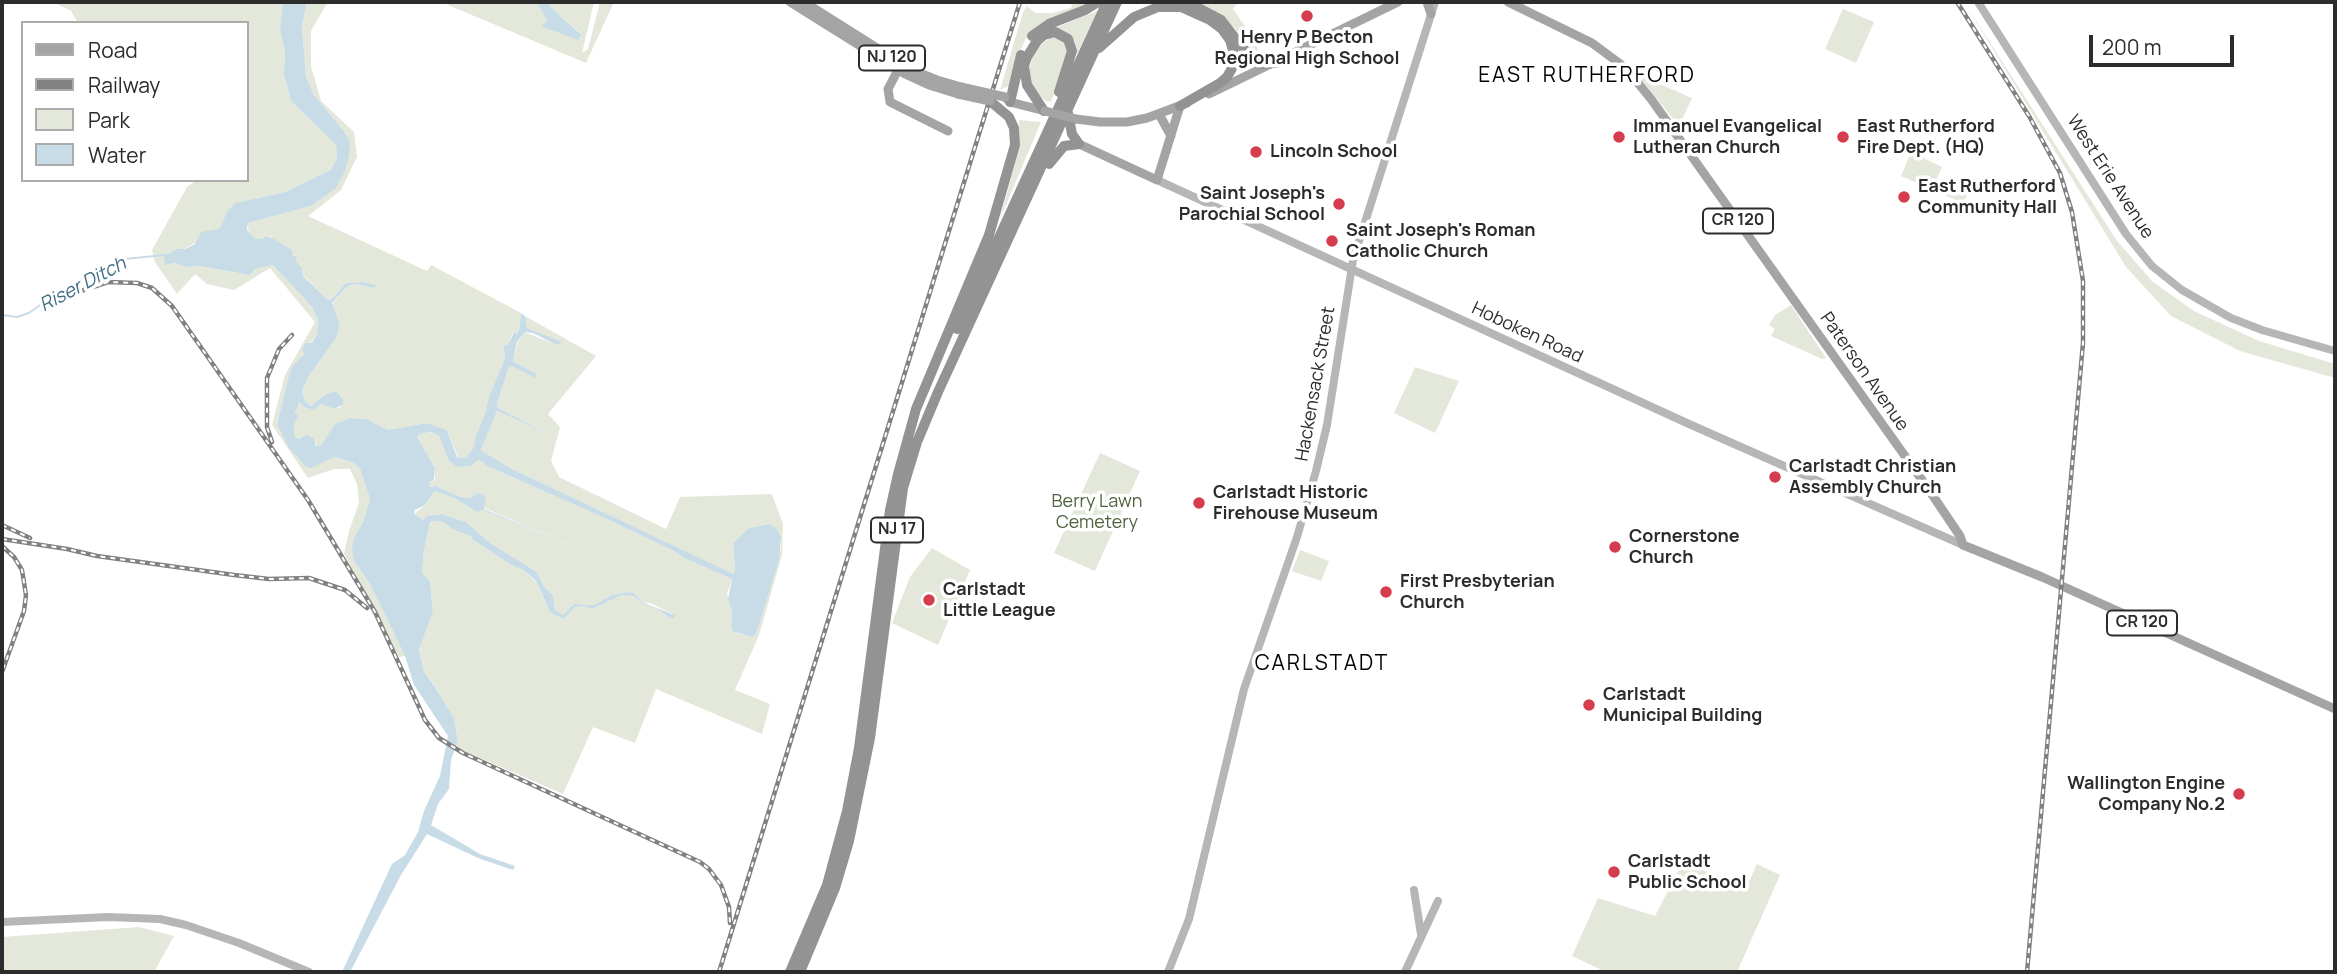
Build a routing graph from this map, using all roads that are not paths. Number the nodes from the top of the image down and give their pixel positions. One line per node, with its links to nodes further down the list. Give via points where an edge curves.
1 (790, 2): 15 (main road, NJ 120)
2 (804, 2): 16 (main road, NJ 120, via 912,70)
3 (1098, 2): 18 (highway, via 1049,24 1032,37 1019,58)
4 (1107, 2): 25 (highway, NJ 17)
5 (1117, 2): 13 (highway, NJ 17)
6 (1188, 2): 14 (highway, via 1222,20 1254,62)
7 (1398, 2): 14 (main road)
8 (1427, 2): 12 (main road)
9 (1435, 2): 12 (street, Hackensack Street)
10 (1508, 2): 32 (main road, Paterson Avenue / CR 120, via 1592,43 1633,77 1927,487)
11 (1978, 2): 30 (street, West Erie Avenue, via 2126,233 2152,266 2182,290 2231,318)
12 (1431, 14): 29 (street, Hackensack Street)
13 (1095, 51): 19 (highway, via 1134,17 1158,7 1181,8 1210,20 1230,40 1236,61 1220,83); 20 (highway, NJ 17)
14 (1275, 63): 19 (main road)
15 (898, 70): 16 (main road, NJ 120, via 929,85); 23 (main road, via 888,89 890,102)
16 (960, 91): 17 (main road, NJ 120, bridge); 18 (main road, NJ 120, bridge)
17 (990, 101): 18 (highway)
18 (1006, 104): 21 (main road, NJ 120); 31 (highway, via 1016,145 999,204 916,409)
19 (1180, 106): 22 (main road, NJ 120); 24 (main road)
20 (1068, 110): 26 (highway, via 1072,134); 28 (highway, NJ 17)
21 (1044, 111): 22 (main road, NJ 120, bridge, via 1118,122); 25 (highway, via 1027,85 1024,66 1037,41 1055,32 1068,39 1072,54)
22 (1159, 114): 24 (main road)
23 (948, 131)
24 (1171, 136): 27 (main road)
25 (1043, 141): 31 (highway, NJ 17)
26 (1079, 144): 27 (main road, Hoboken Road); 28 (highway, via 1064,146 1054,155)
27 (1157, 180): 29 (street, Hoboken Road)
28 (1020, 212): 40 (highway, NJ 17, via 929,412 903,488 864,774 846,854)
29 (1351, 270): 32 (street, Hoboken Road); 41 (street, Hackensack Street, via 1316,471 1244,689 1189,919)
30 (2335, 351)
31 (905, 448): 39 (highway, NJ 17, via 890,510 847,811 827,885)
32 (1963, 545): 33 (main road, CR 120)
33 (2335, 709)
34 (1414, 890): 37 (street)
35 (1438, 901): 37 (street)
36 (2, 922): 38 (street, via 160,919 239,943)
37 (1421, 937): 42 (street)
38 (309, 972)
39 (790, 972)
40 (802, 972)
41 (1168, 972)
42 (1405, 972)

